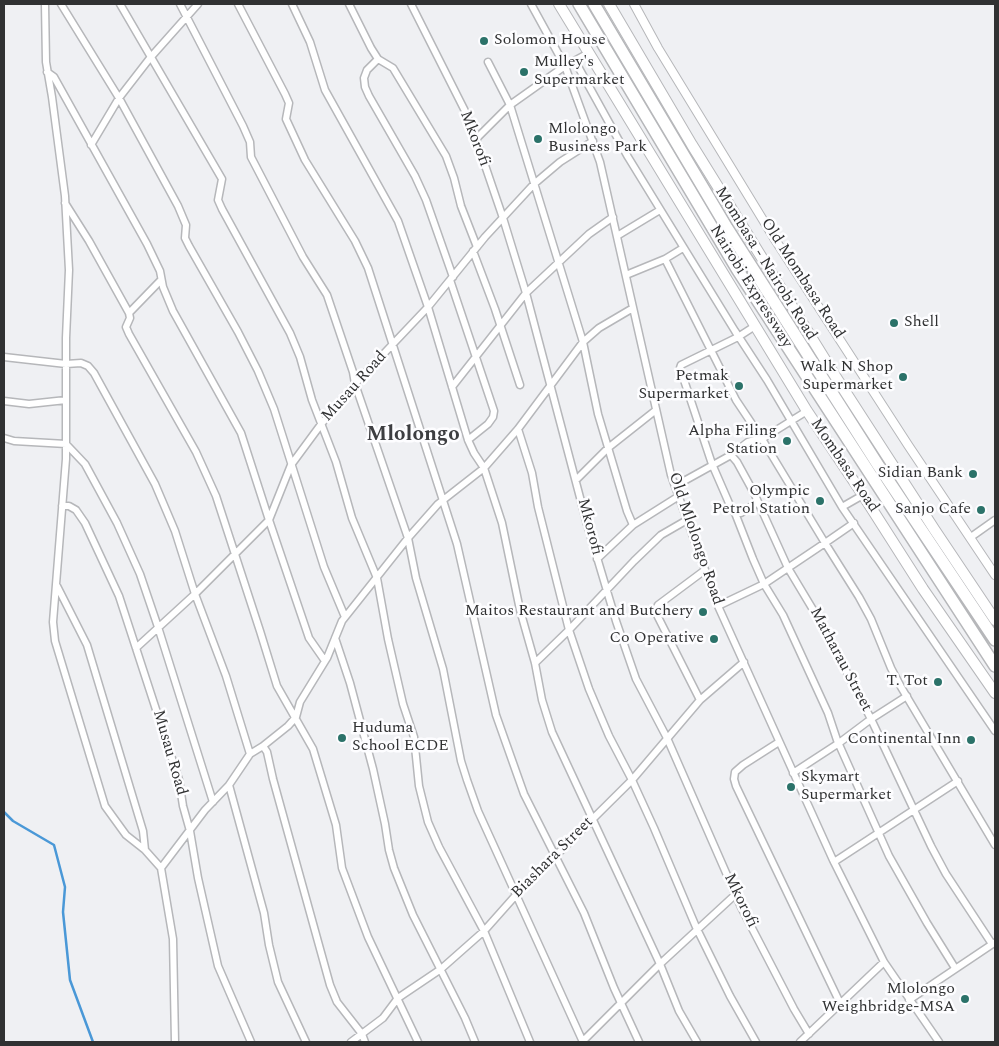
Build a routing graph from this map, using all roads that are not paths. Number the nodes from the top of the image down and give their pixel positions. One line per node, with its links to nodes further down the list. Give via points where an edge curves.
1 (46, 4): 23 (street)
2 (61, 4): 24 (street)
3 (120, 4): 18 (street)
4 (180, 4): 16 (street)
5 (198, 4): 16 (street)
6 (238, 4): 50 (street, via 286,94 289,103 286,118 305,160 368,268)
7 (292, 4): 43 (street, via 310,42 325,90 398,222)
8 (349, 4): 19 (street)
9 (411, 4): 26 (street, Mkorofi)
10 (531, 4): 22 (street, Old Mlolongo Road)
11 (559, 4): 17 (highway, Mombasa Road)
12 (579, 4): 113 (highway, Nairobi Expressway, via 737,269)
13 (594, 4): 108 (highway, Nairobi Expressway, via 727,228 878,465)
14 (609, 4): 104 (highway, Mombasa - Nairobi Road, via 702,162 837,379)
15 (634, 4): 89 (street, Old Mombasa Road, via 690,102 780,246)
16 (187, 16): 18 (street); 55 (street, via 243,126 250,142 251,157 303,257 327,295)
17 (589, 53): 20 (street); 46 (highway, Mombasa Road)
18 (150, 58): 24 (street); 64 (street, via 222,179 218,200 290,333)
19 (378, 58): 36 (street, via 393,68 446,156); 40 (street, via 367,70 365,87 426,200)
20 (575, 61): 22 (street); 31 (street)
21 (488, 62): 25 (street)
22 (565, 66): 25 (street); 27 (street, Old Mlolongo Road)
23 (47, 72): 28 (street, via 54,77); 30 (street)
24 (119, 98): 28 (street); 73 (street, via 178,206 186,225 185,238 189,246 258,371 274,409)
25 (510, 105): 26 (street); 29 (street)
26 (476, 139): 33 (street, Mkorofi)
27 (593, 141): 29 (street, Musau Road); 32 (street, Old Mlolongo Road)
28 (91, 145): 41 (street, via 147,244)
29 (534, 184): 33 (street, Musau Road); 38 (street)
30 (66, 203): 45 (street); 54 (street, via 69,270)
31 (660, 210): 34 (street); 35 (street)
32 (613, 217): 34 (street, Old Mlolongo Road); 38 (street)
33 (503, 218): 36 (street, Musau Road); 42 (street, Mkorofi)
34 (617, 236): 39 (street, Old Mlolongo Road)
35 (683, 248): 37 (street); 48 (street)
36 (475, 249): 40 (street, Musau Road); 47 (street)
37 (665, 259): 39 (street); 51 (street)
38 (558, 263): 42 (street); 49 (street)
39 (626, 275): 44 (street, Old Mlolongo Road)
40 (452, 278): 43 (street, Musau Road); 53 (street)
41 (161, 280): 45 (street); 84 (street, via 173,311 241,433)
42 (526, 293): 47 (street); 56 (street, Mkorofi)
43 (428, 307): 50 (street, Musau Road); 58 (street)
44 (633, 308): 49 (street, via 598,328); 61 (street, Old Mlolongo Road)
45 (129, 313): 92 (street, via 126,327 129,334 196,452 216,496)
46 (755, 326): 48 (street); 62 (highway, Mombasa Road)
47 (501, 327): 53 (street); 57 (street)
48 (738, 337): 51 (street); 63 (street)
49 (583, 342): 56 (street); 70 (street)
50 (394, 345): 55 (street, Musau Road); 79 (street)
51 (710, 349): 68 (street, via 736,400); 72 (street, Matharau Street, via 680,368)
52 (4, 357): 54 (street)
53 (476, 358): 58 (street); 67 (street, via 494,410 488,424)
54 (66, 364): 59 (street); 101 (street, via 81,363 94,373 155,484 176,531)
55 (355, 384): 64 (street, Musau Road); 90 (street)
56 (551, 384): 65 (street); 75 (street, Mkorofi)
57 (520, 385)
58 (452, 387): 67 (street)
59 (66, 400): 60 (street, via 29,404); 69 (street)
60 (4, 401)
61 (656, 410): 70 (street); 76 (street, Old Mlolongo Road)
62 (807, 411): 63 (street); 77 (highway, Mombasa Road)
63 (790, 421): 68 (street); 82 (street)
64 (322, 423): 73 (street, Musau Road); 97 (street, via 352,518)
65 (518, 429): 74 (street); 106 (street, via 532,473)
66 (4, 438): 69 (street)
67 (468, 440): 74 (street)
68 (762, 440): 71 (street, via 748,442); 91 (street)
69 (66, 444): 81 (street); 105 (street, via 85,464 118,524)
70 (608, 448): 75 (street); 88 (street)
71 (731, 455): 72 (street); 80 (street, Matharau Street)
72 (712, 464): 76 (street); 83 (street, Matharau Street)
73 (291, 465): 84 (street, Musau Road); 103 (street, via 324,567)
74 (484, 468): 79 (street); 112 (street, via 502,523)
75 (576, 480): 93 (street, Mkorofi)
76 (675, 486): 78 (street, Old Mlolongo Road)
77 (863, 494): 82 (street); 114 (highway, Mombasa Road, via 923,589)
78 (679, 496): 85 (street, Old Mlolongo Road); 88 (street)
79 (443, 499): 90 (street); 136 (street, via 458,544 496,715 524,794)
80 (758, 502): 83 (street); 94 (street, Matharau Street)
81 (62, 506): 99 (street); 109 (street, Musau Road, via 76,510 85,523 119,596)
82 (842, 507): 87 (street)
83 (735, 513): 98 (street, Matharau Street)
84 (268, 520): 92 (street, Musau Road); 110 (street, via 309,638)
85 (687, 520): 95 (street, Old Mlolongo Road); 100 (street, via 661,535)
86 (995, 520): 89 (street)
87 (854, 523): 91 (street); 119 (street)
88 (633, 524): 93 (street)
89 (971, 537): 96 (street, Old Mombasa Road)
90 (408, 538): 97 (street); 140 (street, via 416,578 443,669 460,761 478,811)
91 (825, 543): 94 (street); 115 (street, via 859,597)
92 (235, 553): 101 (street, Musau Road); 117 (street, via 277,686)
93 (597, 559): 100 (street, Mkorofi)
94 (788, 568): 98 (street); 118 (street, Matharau Street, via 824,628)
95 (705, 570): 102 (street, Old Mlolongo Road); 116 (street, via 656,609)
96 (995, 575)
97 (377, 578): 103 (street); 142 (street, via 403,704 414,737 419,786 428,822)
98 (764, 584): 102 (street); 122 (street, Matharau Street, via 783,615)
99 (56, 585): 135 (street, via 87,645 143,831); 135 (street, via 55,641 99,789 105,806 126,835)
100 (606, 590): 106 (street); 120 (street, Mkorofi, via 636,679)
101 (195, 594): 105 (street, Musau Road); 124 (street, via 226,676)
102 (718, 606): 111 (street, Old Mlolongo Road)
103 (345, 617): 107 (street)
104 (995, 620)
105 (158, 627): 109 (street, Musau Road); 129 (street)
106 (570, 630): 112 (street); 126 (street, via 589,689)
107 (335, 638): 110 (street); 147 (street, via 373,768 394,868)
108 (995, 640)
109 (136, 648): 132 (street, Musau Road, via 179,780)
110 (325, 661): 117 (street, via 300,702)
111 (744, 662): 116 (street, Biashara Street); 121 (street, Old Mlolongo Road)
112 (535, 663): 131 (street, via 552,732)
113 (995, 666)
114 (995, 693)
115 (907, 696): 118 (street); 127 (street)
116 (700, 700): 120 (street, Biashara Street)
117 (296, 717): 123 (street); 148 (street, via 313,749 324,785 336,825 342,868 368,937)
118 (871, 719): 122 (street); 130 (street, Matharau Street)
119 (995, 731)
120 (667, 738): 126 (street, Biashara Street); 139 (street, Mkorofi)
121 (779, 742): 125 (street, Old Mlolongo Road); 150 (street, via 743,765 735,772 734,779)
122 (839, 743): 125 (street); 133 (street, Matharau Street)
123 (263, 746): 124 (street); 152 (street, via 330,985 337,1002)
124 (250, 754): 128 (street)
125 (793, 772): 137 (street, Old Mlolongo Road)
126 (632, 780): 131 (street, Biashara Street); 141 (street)
127 (958, 781): 130 (street); 134 (street)
128 (229, 785): 129 (street); 156 (street, via 264,913 278,982)
129 (213, 802): 132 (street)
130 (914, 809): 133 (street); 143 (street, Matharau Street, via 946,874)
131 (592, 819): 136 (street, Biashara Street); 145 (street)
132 (190, 830): 138 (street); 155 (street, Musau Road, via 218,966)
133 (879, 832): 137 (street); 146 (street, Matharau Street, via 901,879)
134 (995, 845)
135 (145, 850): 138 (street)
136 (555, 856): 140 (street, Biashara Street); 151 (street, via 584,913)
137 (834, 862): 144 (street, Old Mlolongo Road)
138 (161, 868): 154 (street, via 173,939)
139 (736, 894): 141 (street); 153 (street, Mkorofi)
140 (516, 895): 142 (street, Biashara Street); 162 (street)
141 (697, 930): 145 (street); 165 (street)
142 (484, 931): 147 (street, Biashara Street); 161 (street)
143 (994, 943): 146 (street)
144 (884, 962): 149 (street, Old Mlolongo Road); 150 (street)
145 (660, 964): 151 (street); 164 (street, via 678,1011)
146 (955, 968): 149 (street)
147 (441, 969): 148 (street, Biashara Street); 160 (street)
148 (398, 998): 152 (street, Biashara Street, via 383,1018); 159 (street)
149 (909, 1000): 167 (street, Old Mlolongo Road)
150 (840, 1003): 153 (street)
151 (621, 1004): 162 (street); 163 (street)
152 (362, 1034): 157 (street, Biashara Street); 158 (street)
153 (809, 1034): 166 (street)
154 (175, 1042)
155 (251, 1042)
156 (306, 1042)
157 (351, 1042)
158 (365, 1042)
159 (418, 1042)
160 (475, 1042)
161 (530, 1042)
162 (583, 1042)
163 (639, 1042)
164 (697, 1042)
165 (756, 1042)
166 (800, 1042)
167 (940, 1042)

